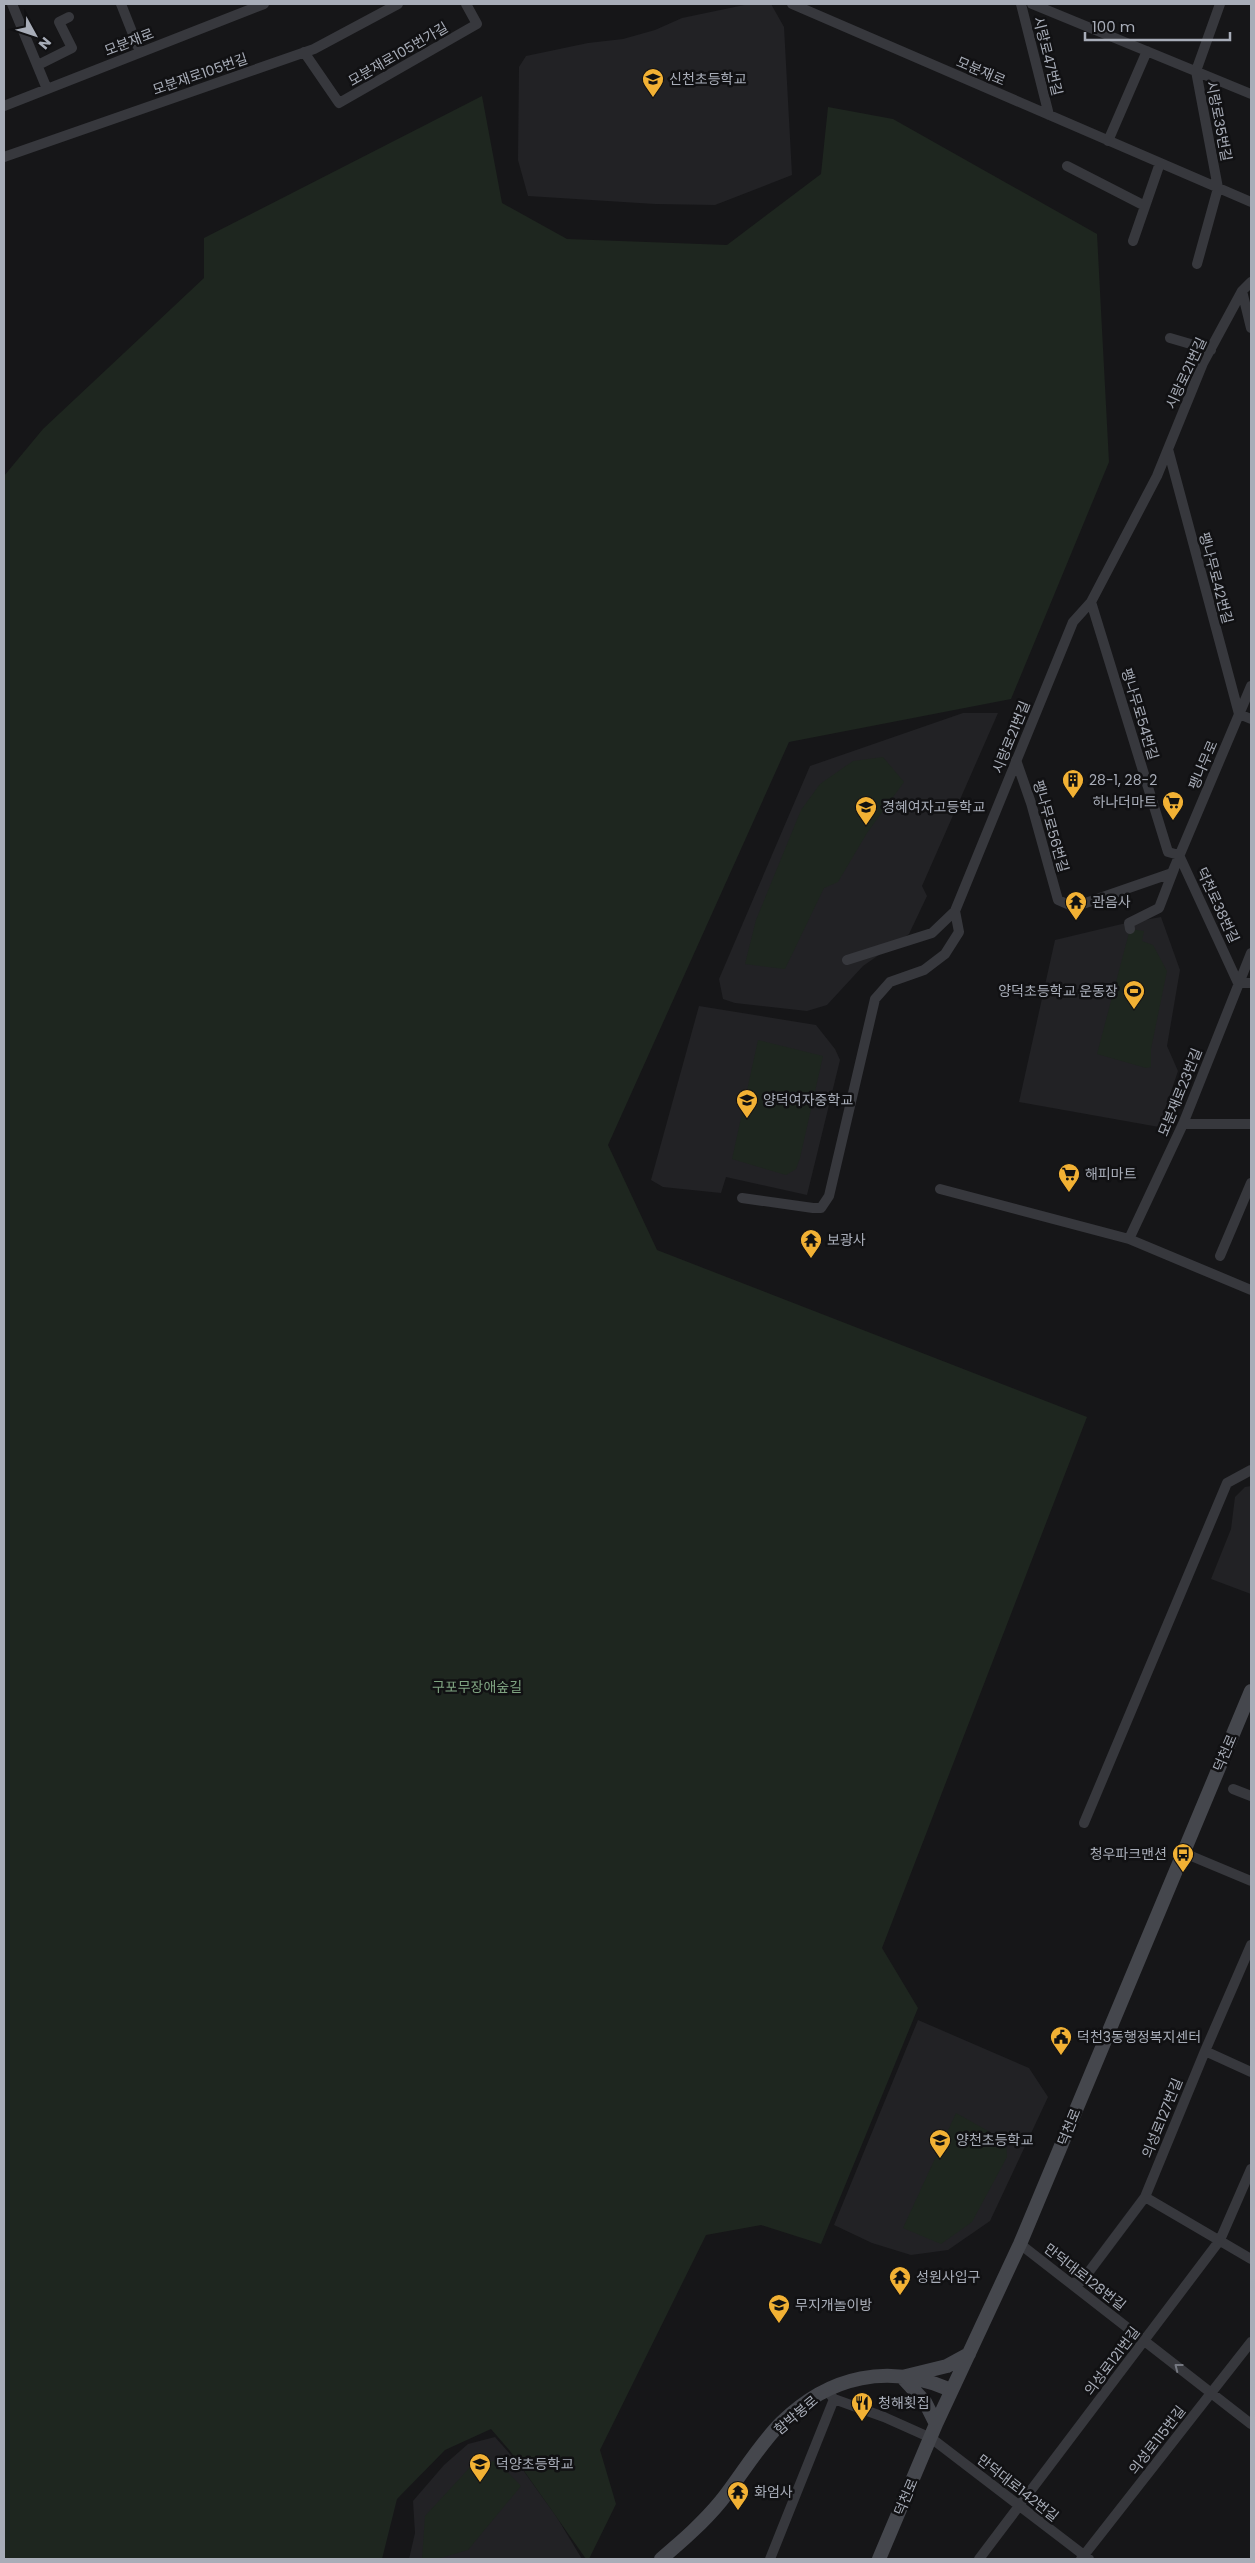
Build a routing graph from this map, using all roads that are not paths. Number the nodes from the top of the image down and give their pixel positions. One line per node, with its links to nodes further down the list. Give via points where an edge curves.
1 (12, 4): 16 (street)
2 (121, 4): 14 (street)
3 (234, 4): 11 (street)
4 (264, 4): 11 (street, 모분재로)
5 (398, 4): 15 (street, 모분재로105번길)
6 (466, 4): 15 (street, 모분재로105번가길, via 477,24 339,103)
7 (792, 4): 21 (street, 모분재로)
8 (1021, 4): 21 (street, 시랑로47번길)
9 (1032, 4): 13 (street)
10 (1220, 4): 17 (street, 시랑로35번길)
11 (238, 14): 14 (street, 모분재로)
12 (69, 17): 16 (street, via 59,22 72,48)
13 (1147, 51): 17 (street); 22 (street)
14 (140, 52): 18 (street, 모분재로)
15 (304, 52): 23 (street, 모분재로105번길)
16 (38, 65): 18 (street)
17 (1196, 71): 19 (street); 26 (street, 시랑로35번길)
18 (47, 89): 20 (street, 모분재로)
19 (1251, 94)
20 (4, 106)
21 (1049, 115): 22 (street, 모분재로)
22 (1108, 140): 24 (street, 모분재로)
23 (4, 157)
24 (1160, 163): 26 (street, 모분재로); 28 (street)
25 (1067, 166): 28 (street)
26 (1218, 188): 27 (street, 모분재로); 30 (street)
27 (1251, 202)
28 (1145, 206): 29 (street)
29 (1133, 241)
30 (1197, 264)
31 (1251, 282): 32 (street, 시랑로21번길)
32 (1242, 291): 33 (street); 35 (street, 시랑로21번길)
33 (1251, 328)
34 (1170, 338): 35 (street)
35 (1211, 350): 36 (street, 시랑로21번길)
36 (1168, 449): 37 (street, 시랑로21번길); 39 (street, 팽나무로42번길)
37 (1091, 602): 41 (street, 시랑로21번길, via 1073,622); 42 (street, 팽나무로54번길, via 1168,852)
38 (1251, 686): 39 (street, 팽나무로)
39 (1239, 714): 40 (street); 42 (street, 팽나무로)
40 (1251, 719)
41 (1016, 760): 43 (street, 팽나무로56번길, via 1058,900 1074,907); 44 (street, 시랑로21번길)
42 (1179, 854): 43 (street, 팽나무로); 45 (street, 팽나무로, via 1158,908 1129,923); 48 (street, 덕천로38번길)
43 (1172, 873)
44 (955, 911): 47 (street, via 932,933); 54 (street, 시랑로21번길, via 959,932 945,954 924,970 890,982 875,999 829,1196 821,1208)
45 (1130, 929)
46 (1251, 953): 48 (street, 모분재로23번길)
47 (847, 960)
48 (1238, 983): 49 (street); 50 (street, 모분재로23번길)
49 (1251, 983)
50 (1183, 1124): 51 (street); 55 (street, 모분재로23번길)
51 (1251, 1124)
52 (940, 1189): 55 (street)
53 (1250, 1189): 56 (street)
54 (742, 1198)
55 (1129, 1239): 57 (street)
56 (1220, 1256)
57 (1251, 1290)
58 (1251, 1470): 62 (street, via 1227,1483)
59 (1251, 1691): 63 (main road, 덕천로)
60 (1233, 1789): 61 (street)
61 (1251, 1796)
62 (1084, 1823)
63 (1184, 1853): 64 (street); 71 (main road, 덕천로)
64 (1251, 1882)
65 (1251, 1945): 66 (street, 의성로127번길)
66 (1205, 2051): 67 (street); 69 (street, 의성로127번길)
67 (1251, 2072)
68 (1251, 2170): 70 (street, 의성로121번길)
69 (1145, 2197): 70 (street); 73 (street, 의성로127번길, via 1082,2281)
70 (1220, 2240): 72 (street); 74 (street, 의성로121번길)
71 (1020, 2244): 73 (street, 만덕대로128번길); 76 (main road, 덕천로)
72 (1251, 2259)
73 (1073, 2283): 74 (street, 만덕대로128번길)
74 (1145, 2341): 79 (street, 만덕대로128번길, one-way to 74); 84 (street, 의성로121번길)
75 (1251, 2342): 79 (street, 의성로115번길)
76 (969, 2354): 77 (main road, via 947,2366); 78 (main road, 덕천로)
77 (902, 2377): 78 (main road, 함박봉로, via 935,2383); 80 (main road, 함박봉로, via 887,2374 863,2377); 81 (main road, via 924,2402)
78 (951, 2390): 81 (main road, 덕천로)
79 (1212, 2394): 82 (street, 만덕대로128번길); 85 (street, 의성로115번길)
80 (831, 2395): 83 (street, 만덕대로142번길); 86 (main road, 함박봉로, via 810,2400 781,2423 720,2502); 87 (street)
81 (936, 2424): 83 (main road, 덕천로)
82 (1251, 2424)
83 (932, 2438): 84 (street, 만덕대로142번길); 88 (main road, 덕천로)
84 (1018, 2506): 85 (street, 만덕대로142번길); 89 (street, 의성로121번길)
85 (1085, 2558)
86 (661, 2559)
87 (770, 2559)
88 (879, 2559)
89 (979, 2559)

